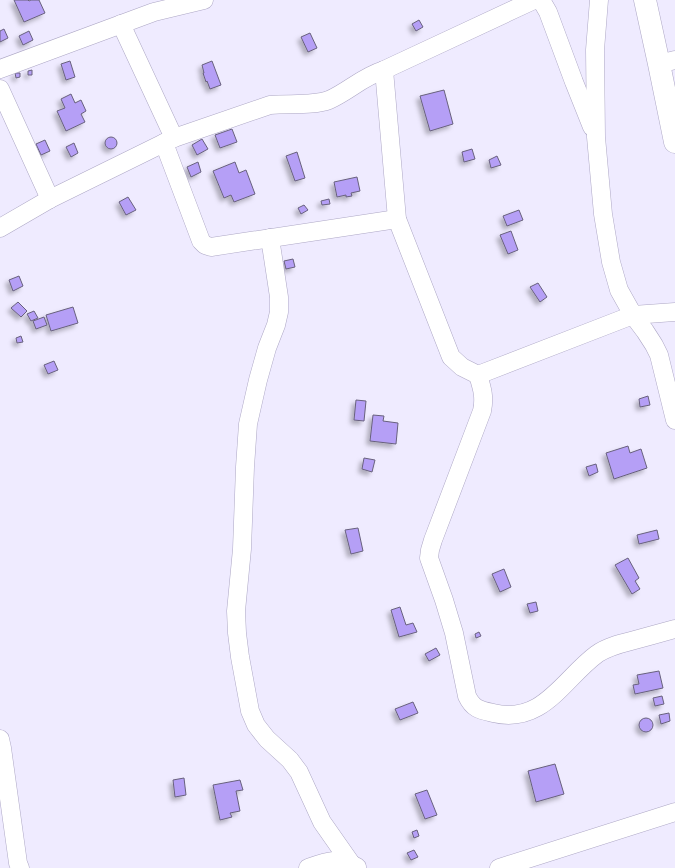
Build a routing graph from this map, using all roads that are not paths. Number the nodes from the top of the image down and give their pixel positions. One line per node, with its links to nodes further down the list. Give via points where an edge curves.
1 (204, 0): 6 (street, via 154,12)
2 (534, 0): 9 (street)
3 (541, 0): 11 (street, via 548,12)
4 (599, 0): 11 (street, via 595,50)
5 (645, 0): 7 (main road)
6 (121, 24): 8 (street); 12 (street)
7 (667, 62): 13 (main road)
8 (0, 69)
9 (384, 70): 12 (street, via 327,100 270,105); 15 (street)
10 (0, 89): 14 (street)
11 (596, 137): 19 (street, via 603,214 611,262 618,290)
12 (169, 140): 14 (street); 17 (street, via 201,241 205,245 211,247)
13 (675, 142)
14 (50, 199): 16 (street)
15 (397, 219): 17 (street); 20 (street, via 451,357 462,367)
16 (0, 228)
17 (270, 238): 25 (street, via 279,312 258,380 248,424 242,549 236,611 240,657 250,711 256,725 299,772 322,822)
18 (675, 312): 19 (street)
19 (633, 314): 20 (street); 21 (street, via 659,355)
20 (478, 375): 22 (street, via 484,403 430,550 430,558 454,633 470,703 478,709 500,715 530,711 546,702 597,654 610,647)
21 (675, 420)
22 (675, 628)
23 (0, 739): 26 (street)
24 (675, 812): 28 (street)
25 (355, 865): 27 (street, via 337,860)
26 (22, 866)
27 (308, 868)
28 (503, 868)

